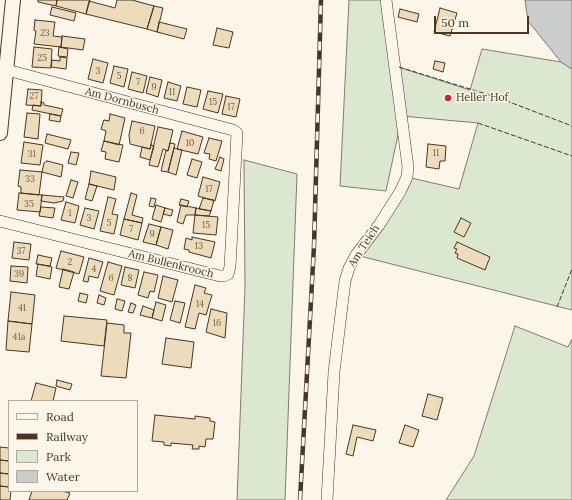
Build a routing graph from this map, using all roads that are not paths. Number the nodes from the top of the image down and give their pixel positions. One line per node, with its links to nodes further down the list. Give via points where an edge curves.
1 (13, 0): 3 (street)
2 (386, 0): 8 (street, Am Teich, via 408,167 407,177 396,199 356,255 345,281 334,372)
3 (7, 70): 4 (street); 5 (street, Am Dornbusch)
4 (1, 108): 6 (street)
5 (237, 133): 7 (street, Am Bullenkrooch, via 230,267 228,274 224,276)
6 (0, 134)
7 (0, 221)
8 (327, 500)

